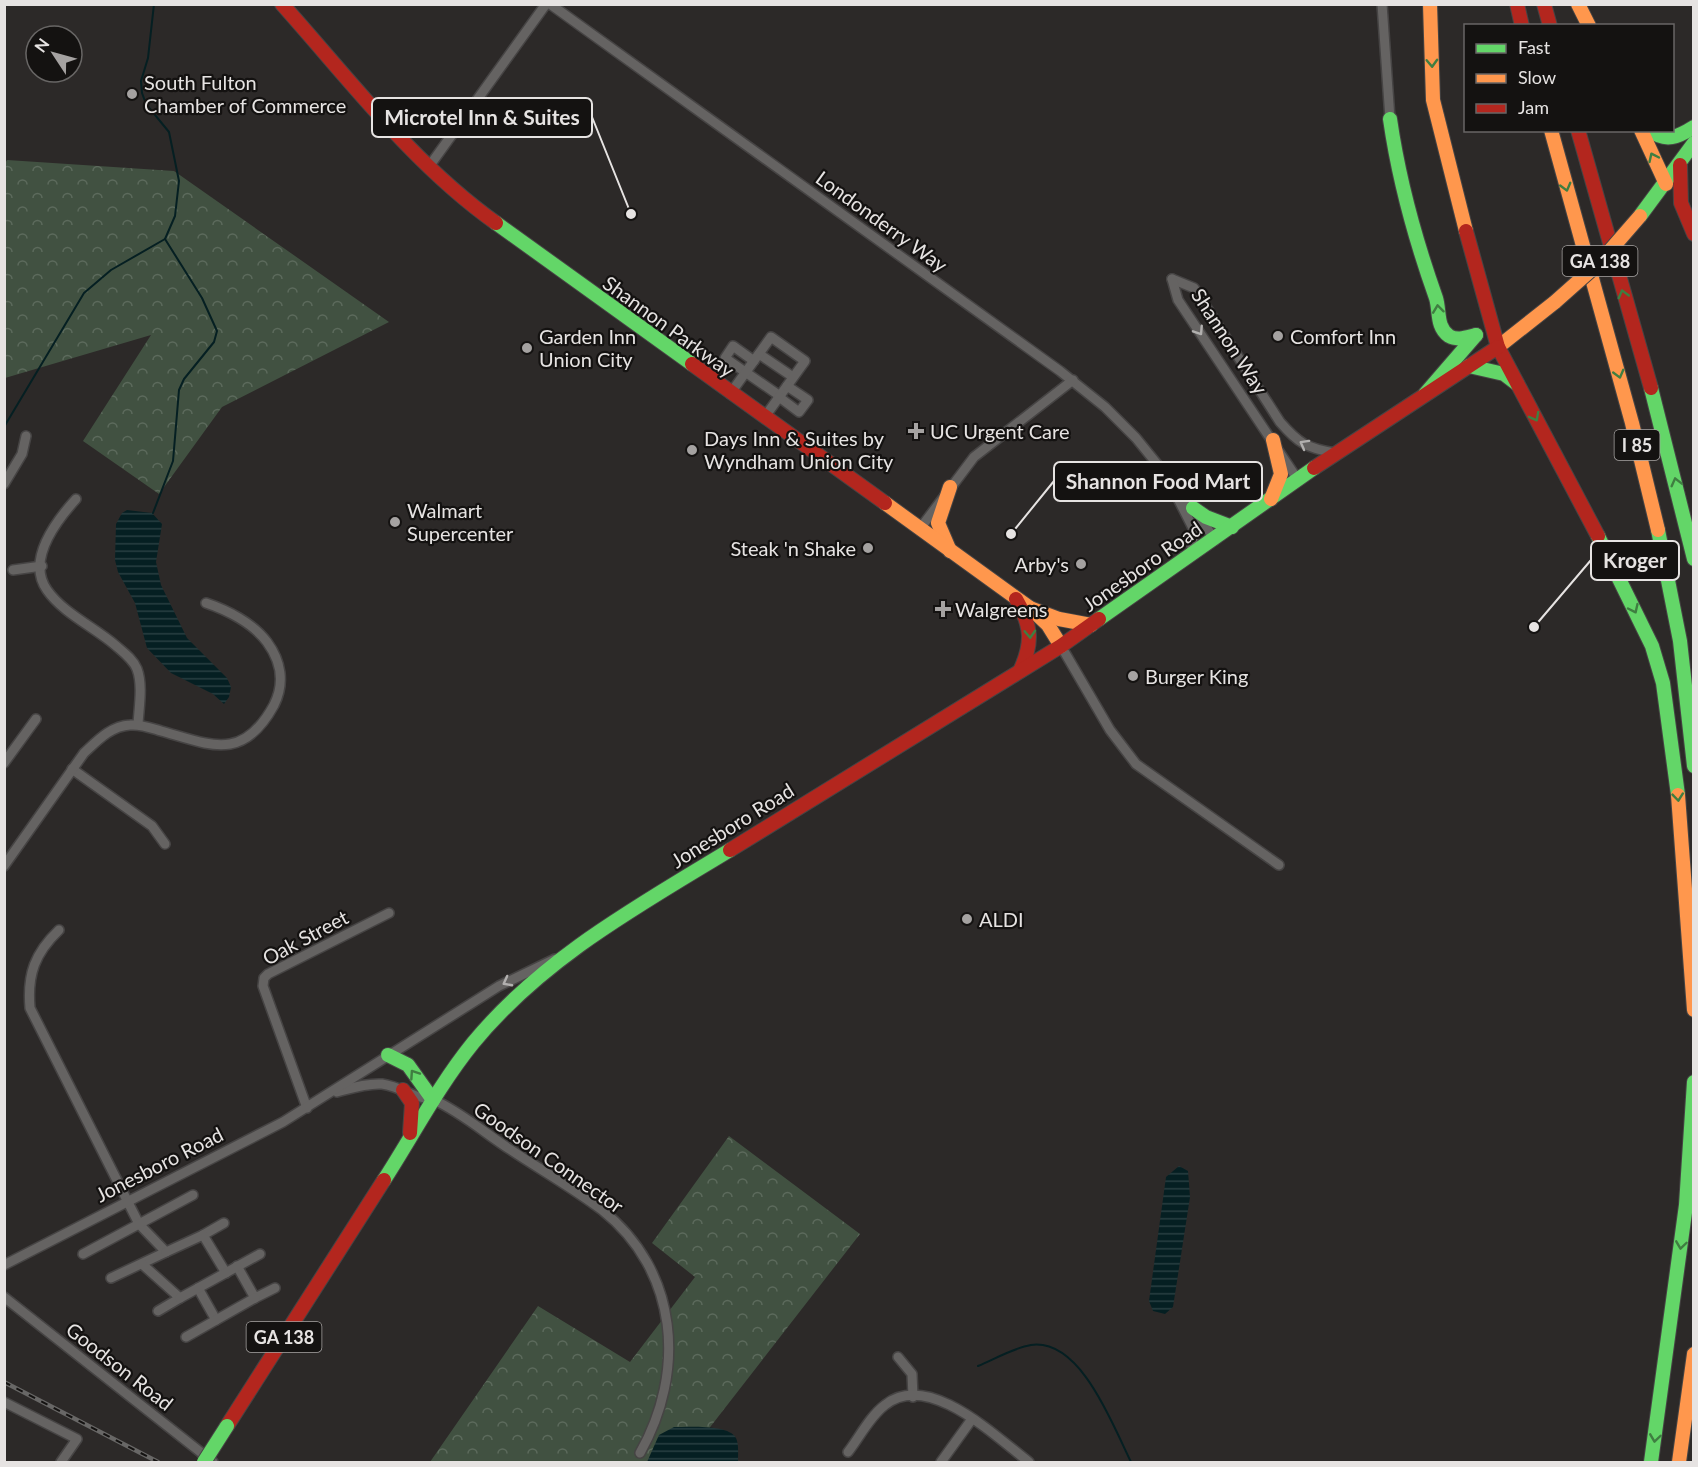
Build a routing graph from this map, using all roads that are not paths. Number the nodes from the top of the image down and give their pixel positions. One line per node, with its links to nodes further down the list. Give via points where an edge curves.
1 (282, 4): 19 (main road, Shannon Parkway)
2 (548, 4): 19 (street); 30 (street, Londonderry Way)
3 (1382, 4): 11 (street)
4 (1430, 4): 24 (main road, one-way to 24, via 1433,100)
5 (1517, 4): 8 (main road)
6 (1544, 4): 9 (main road)
7 (1578, 4): 10 (main road)
8 (1522, 24)
9 (1549, 24)
10 (1587, 24)
11 (1390, 119): 25 (main road, one-way to 11, via 1457,339 1440,324 1437,301 1421,260 1398,174)
12 (1694, 127): 16 (main road, via 1668,140)
13 (1552, 132): 64 (main road, I 85, one-way to 64, via 1604,315 1652,506 1673,601)
14 (1579, 132): 52 (main road, I 85, one-way to 14, via 1666,442)
15 (1642, 132): 20 (main road, one-way to 15)
16 (1652, 132)
17 (1694, 143): 18 (main road, Jonesboro Road / GA 138)
18 (1680, 163): 20 (main road, Jonesboro Road / GA 138); 22 (main road, via 1678,182)
19 (428, 168): 33 (main road, Shannon Parkway, via 518,242)
20 (1666, 184): 21 (main road, Jonesboro Road / GA 138)
21 (1656, 196): 22 (main road); 26 (main road, Jonesboro Road / GA 138, bridge, via 1600,262)
22 (1685, 216): 23 (main road)
23 (1694, 234)
24 (1487, 309): 25 (main road, via 1486,320); 26 (main road)
25 (1476, 335): 34 (main road)
26 (1498, 347): 28 (main road, Jonesboro Road / GA 138); 32 (main road)
27 (757, 357): 29 (street); 29 (street, via 734,346 725,358); 31 (street); 31 (street, via 771,337 805,360)
28 (1469, 366): 32 (main road, via 1504,374); 34 (main road, Jonesboro Road / GA 138)
29 (746, 372): 33 (street); 35 (street)
30 (1073, 380): 42 (street, via 974,458); 43 (street, Londonderry Way, via 1136,438)
31 (790, 382): 35 (street); 35 (street, via 808,400 799,412)
32 (1518, 386): 72 (main road, one-way to 72, via 1615,568 1652,646 1663,682 1679,804)
33 (730, 394): 36 (main road, Shannon Parkway)
34 (1425, 394): 39 (main road, Jonesboro Road / GA 138)
35 (779, 397): 36 (street)
36 (764, 418): 48 (main road, Shannon Parkway)
37 (26, 436): 41 (street, via 22,454)
38 (1273, 440): 39 (street, Shannon Way, one-way to 38, via 1311,449 1295,440 1194,288 1172,279 1178,300); 40 (street, Shannon Way); 44 (main road, via 1281,474)
39 (1335, 453): 40 (main road, Jonesboro Road / GA 138)
40 (1298, 480): 44 (main road, Jonesboro Road / GA 138)
41 (4, 484)
42 (950, 487): 48 (street); 50 (main road, via 938,523)
43 (1173, 487): 46 (street, Londonderry Way); 51 (street, Londonderry Way, via 1195,533)
44 (1271, 498): 47 (main road, Jonesboro Road / GA 138)
45 (76, 499): 53 (street, via 50,531)
46 (1193, 508): 47 (main road); 49 (street, Londonderry Way)
47 (1232, 527): 49 (main road, Jonesboro Road / GA 138)
48 (919, 530): 50 (main road, Shannon Parkway)
49 (1215, 540): 51 (main road, Jonesboro Road / GA 138)
50 (951, 553): 55 (main road, Shannon Parkway)
51 (1191, 556): 58 (main road, Jonesboro Road / GA 138)
52 (1694, 559)
53 (42, 566): 54 (street); 62 (street, via 46,588 53,596 136,666 140,679)
54 (13, 570)
55 (1016, 599): 57 (main road, Shannon Parkway); 60 (main road, one-way to 60, via 1032,630 1032,642)
56 (206, 603): 62 (street, via 227,610 263,636 274,651 281,685 267,718 246,738 230,745 209,746)
57 (1030, 608): 58 (main road); 59 (main road, Shannon Parkway, via 1048,625)
58 (1091, 625): 59 (main road, Jonesboro Road / GA 138)
59 (1060, 646): 60 (main road, Jonesboro Road / GA 138); 68 (street, via 1115,739 1136,764)
60 (1020, 671): 71 (main road, Jonesboro Road / GA 138)
61 (36, 719): 63 (street)
62 (138, 724): 65 (street, via 116,728 101,737)
63 (4, 763)
64 (1694, 766)
65 (72, 770): 66 (street, via 152,826); 67 (street)
66 (165, 844)
67 (4, 866)
68 (1279, 866)
69 (389, 913): 78 (street, Oak Street, via 264,978 263,986)
70 (59, 930): 81 (street, via 43,945 33,964 28,985 30,1008)
71 (560, 958): 73 (street, Jonesboro Road, one-way to 73, via 543,962 499,986); 77 (main road, Jonesboro Road / GA 138, via 487,1028)
72 (1694, 1010)
73 (388, 1055): 76 (street, Jonesboro Road); 77 (main road, one-way to 73, via 408,1065)
74 (1694, 1082): 113 (main road, one-way to 113, via 1686,1205)
75 (403, 1090): 76 (street, Jonesboro Road, via 381,1084); 77 (street, Jonesboro Road); 79 (main road, via 412,1103)
76 (329, 1094): 78 (street, Jonesboro Road)
77 (434, 1100): 79 (main road, GA 138); 107 (street, Goodson Connector, via 603,1211 647,1264 664,1308 670,1358 662,1408)
78 (307, 1108): 81 (street, Jonesboro Road)
79 (410, 1136): 109 (main road, GA 138, bridge)
80 (193, 1195): 83 (street)
81 (127, 1202): 83 (street); 89 (street, Jonesboro Road)
82 (224, 1223): 84 (street)
83 (139, 1224): 85 (street); 86 (street)
84 (203, 1235): 85 (street); 91 (street)
85 (166, 1252): 88 (street)
86 (83, 1254)
87 (260, 1254): 90 (street)
88 (142, 1264): 92 (street); 96 (street)
89 (4, 1265)
90 (237, 1266): 91 (street); 97 (street)
91 (226, 1273): 93 (street)
92 (111, 1278)
93 (198, 1288): 96 (street); 99 (street)
94 (275, 1288): 97 (street)
95 (4, 1297): 110 (street, Goodson Road)
96 (180, 1298): 98 (street)
97 (255, 1298): 99 (street)
98 (158, 1311)
99 (216, 1320): 100 (street)
100 (186, 1337)
101 (1694, 1354): 114 (main road)
102 (898, 1357): 103 (street, via 912,1374)
103 (913, 1397): 105 (street, via 943,1400); 106 (street, via 897,1398 884,1405)
104 (4, 1402): 108 (street, via 77,1439)
105 (972, 1419): 111 (street); 112 (street)
106 (848, 1452)
107 (640, 1453)
108 (61, 1462)
109 (204, 1462)
110 (213, 1462)
111 (942, 1462)
112 (1029, 1462)
113 (1652, 1462)
114 (1679, 1462)

